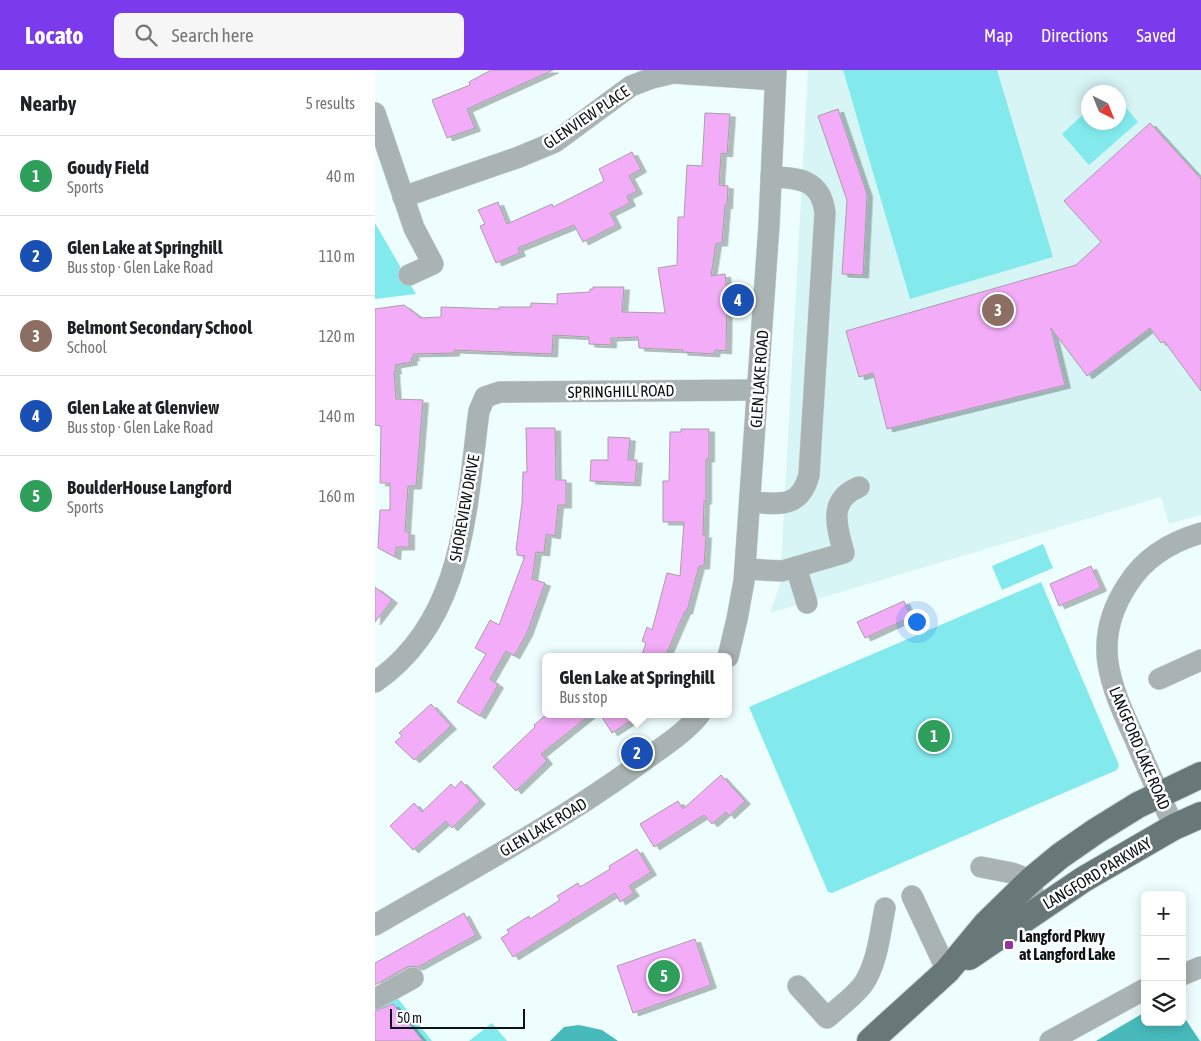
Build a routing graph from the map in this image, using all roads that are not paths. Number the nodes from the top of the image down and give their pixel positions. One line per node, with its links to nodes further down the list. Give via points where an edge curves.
1 (776, 75): 3 (street, GLEN LAKE ROAD); 4 (street, GLENVIEW PLACE, via 673,73 652,78 631,86 555,142)
2 (375, 113): 4 (street)
3 (771, 177): 6 (street, GLEN LAKE ROAD); 9 (street, via 799,178 819,192 824,202 809,475 801,494 791,501 779,504)
4 (403, 197): 5 (street, via 433,264)
5 (409, 275)
6 (758, 390): 7 (street, SPRINGHILL ROAD, via 500,392); 9 (street, GLEN LAKE ROAD)
7 (485, 397): 17 (street, SHOREVIEW DRIVE, via 479,411 464,526 443,601 426,632 407,655)
8 (859, 487): 11 (street, via 847,492 837,510 836,524 844,553)
9 (750, 502): 12 (street, GLEN LAKE ROAD)
10 (1201, 533): 20 (street, LANGFORD LAKE ROAD, via 1151,556 1123,591 1109,628 1107,646 1111,681)
11 (796, 567): 12 (street, via 782,571); 13 (street)
12 (745, 569): 14 (street, GLEN LAKE ROAD)
13 (807, 603)
14 (729, 653)
15 (1201, 660): 16 (street)
16 (1159, 679)
17 (375, 682)
18 (697, 718): 28 (street, GLEN LAKE ROAD, via 600,792)
19 (1201, 775): 20 (main road, LANGFORD PARKWAY)
20 (1159, 794): 22 (street, LANGFORD LAKE ROAD); 24 (main road, LANGFORD PARKWAY, via 1096,831)
21 (1201, 815): 22 (main road, LANGFORD PARKWAY)
22 (1174, 827): 27 (main road, LANGFORD PARKWAY)
23 (981, 867): 24 (street)
24 (1031, 880): 27 (street); 30 (main road, LANGFORD PARKWAY, via 986,924)
25 (911, 896): 30 (street)
26 (885, 908): 33 (street, via 871,969 863,984 827,1018)
27 (1036, 911): 30 (main road, LANGFORD PARKWAY)
28 (375, 925)
29 (1201, 967): 31 (street)
30 (947, 971): 36 (main road, LANGFORD PARKWAY)
31 (1186, 973)
32 (413, 978): 35 (street)
33 (799, 986)
34 (1141, 992): 37 (street)
35 (375, 999)
36 (870, 1041)
37 (1050, 1041)

